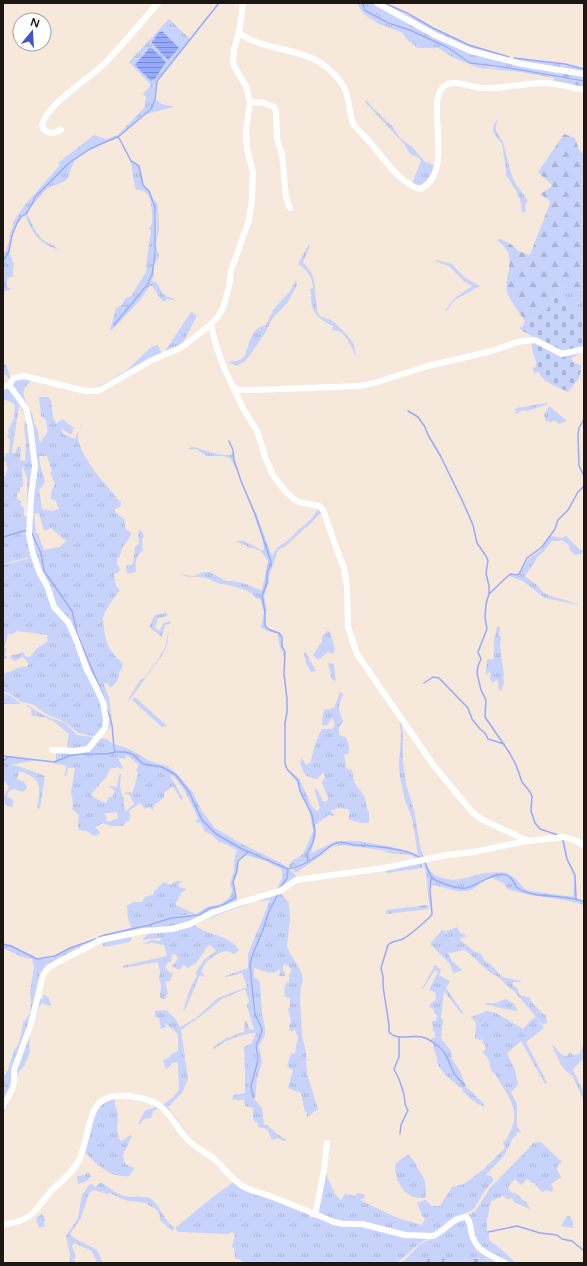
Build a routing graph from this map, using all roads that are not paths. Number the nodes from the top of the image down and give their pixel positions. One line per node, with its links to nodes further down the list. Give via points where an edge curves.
1 (158, 3): 8 (street, via 106,61 46,116 42,125 45,131 54,134)
2 (243, 3): 4 (street)
3 (377, 3): 5 (street, via 470,51 522,64)
4 (239, 33): 6 (street, via 246,38 308,56 332,72 344,87 354,124 406,182 420,189 427,184 435,171 439,146 438,94 449,83 480,88 543,83); 7 (street, via 233,61 246,86)
5 (584, 74)
6 (584, 90)
7 (250, 102): 9 (street, via 264,103 274,107 276,111 277,139 282,154 286,197); 10 (street, via 246,130 247,149 253,172 251,212 231,271 223,308)
8 (61, 130)
9 (290, 208)
10 (211, 324): 12 (street, via 180,348 158,356 100,390 85,391 24,376 14,378); 13 (street, via 220,358)
11 (584, 349): 13 (street, via 562,354 531,340 428,366 367,385 251,390 239,390)
12 (6, 386): 14 (street, via 26,408 30,426 35,466 29,535 33,554 54,607 68,622 75,637 87,670 100,694 106,720 105,728 88,749)
13 (234, 387): 15 (street, via 257,431 269,466 279,483 295,500 319,506 323,510 344,568 348,627 357,654 434,766 473,812 495,827)
14 (52, 750)
15 (527, 841): 16 (street, via 564,837); 17 (street, via 384,868 296,880 280,891 212,913 190,924 107,939 58,962 48,968 41,978 31,1024 14,1070 12,1087)
16 (584, 845)
17 (3, 1107)
18 (327, 1143): 19 (street, via 319,1199 316,1211)
19 (312, 1214): 20 (street, via 244,1187 213,1158 188,1140 167,1112 152,1101 116,1095 106,1098 96,1108 88,1126 79,1160 67,1176 28,1218); 21 (street, via 343,1224 362,1224 405,1235 425,1236 433,1236 458,1218 466,1217 477,1246)
20 (3, 1225)
21 (505, 1263)

